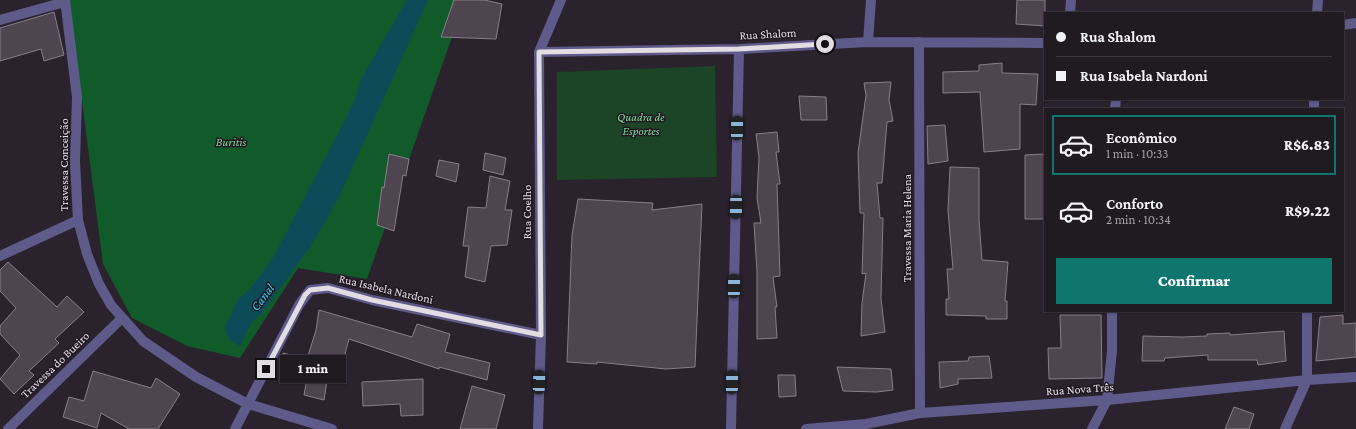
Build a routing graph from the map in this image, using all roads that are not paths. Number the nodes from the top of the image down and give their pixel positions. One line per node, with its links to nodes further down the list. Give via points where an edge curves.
1 (561, 0): 15 (street, Rua Coelho)
2 (871, 0): 11 (street)
3 (1071, 0): 6 (street)
4 (1318, 0): 7 (street)
5 (65, 1): 8 (street); 16 (street, Travessa Conceição, via 77,97 75,162)
6 (1070, 12)
7 (1317, 12)
8 (0, 20)
9 (1356, 23): 10 (street)
10 (1344, 24)
11 (868, 42): 12 (street, Rua Shalom); 14 (street, Rua Shalom)
12 (919, 42): 13 (street, Rua Shalom); 26 (street, Travessa Maria Helena)
13 (1044, 44)
14 (739, 49): 15 (street, Rua Shalom); 32 (street)
15 (539, 52): 21 (street, Rua Coelho)
16 (78, 220): 17 (street); 20 (street, Travessa Conceição, via 87,254 99,284)
17 (0, 256)
18 (1112, 312): 24 (street, via 1112,351)
19 (1308, 312): 23 (street)
20 (121, 319): 25 (street, Travessa Conceição, via 142,341 177,365); 28 (street, Travessa do Bueiro)
21 (541, 335): 25 (street, Rua Isabela Nardoni, via 372,300 328,288 310,290 299,305); 31 (street, Rua Coelho)
22 (1356, 377): 23 (street, Rua Nova Três)
23 (1307, 380): 24 (street, Rua Nova Três); 35 (street)
24 (1107, 400): 26 (street, Rua Nova Três); 34 (street)
25 (248, 404): 29 (street, Rua Isabela Nardoni); 30 (street, Travessa Conceição)
26 (920, 413): 27 (street, Rua Nova Três)
27 (865, 427): 33 (street, Rua Nova Três)
28 (8, 429)
29 (235, 429)
30 (332, 429)
31 (538, 429)
32 (731, 429)
33 (806, 429)
34 (1092, 429)
35 (1285, 429)

